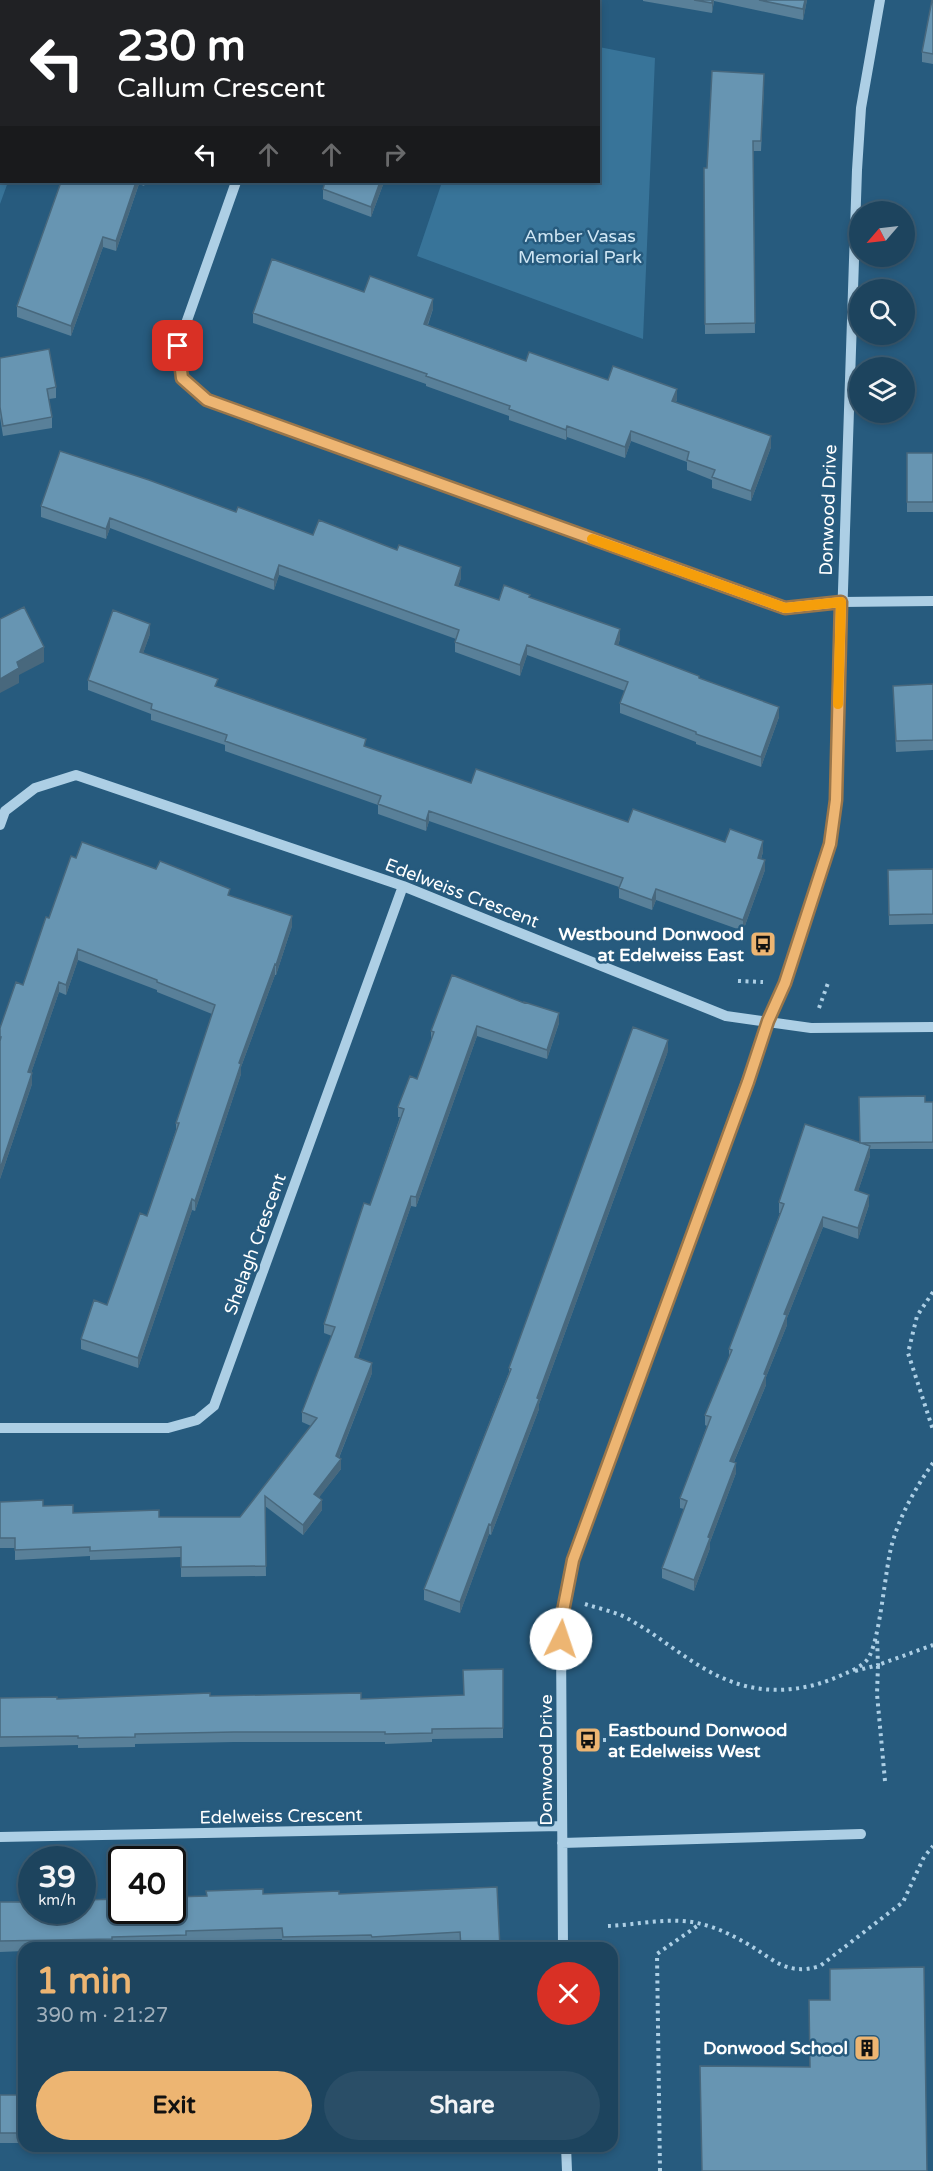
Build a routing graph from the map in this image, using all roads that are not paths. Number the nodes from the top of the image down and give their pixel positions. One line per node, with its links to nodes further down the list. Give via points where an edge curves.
1 (880, 0): 4 (street, Donwood Drive, via 861,108)
2 (236, 183): 4 (street, via 178,346 182,378 207,400 785,608)
3 (933, 601): 4 (street)
4 (841, 602): 7 (street, Donwood Drive, via 836,800 830,844 785,983)
5 (0, 825): 6 (street, Edelweiss Crescent, via 5,811 35,788 76,775)
6 (403, 886): 7 (street, Edelweiss Crescent, via 726,1016); 9 (street, Shelagh Crescent, via 214,1406 197,1420 168,1428)
7 (768, 1021): 8 (street, Edelweiss Crescent, via 811,1028); 10 (street, Donwood Drive, via 573,1560 561,1639)
8 (933, 1027)
9 (0, 1428)
10 (562, 1826): 12 (street, Edelweiss Crescent); 13 (street, Donwood Drive)
11 (861, 1834): 13 (street)
12 (0, 1837)
13 (562, 1843): 14 (street, Donwood Drive)
14 (563, 1942)
15 (566, 2152): 16 (street)
16 (567, 2171)

